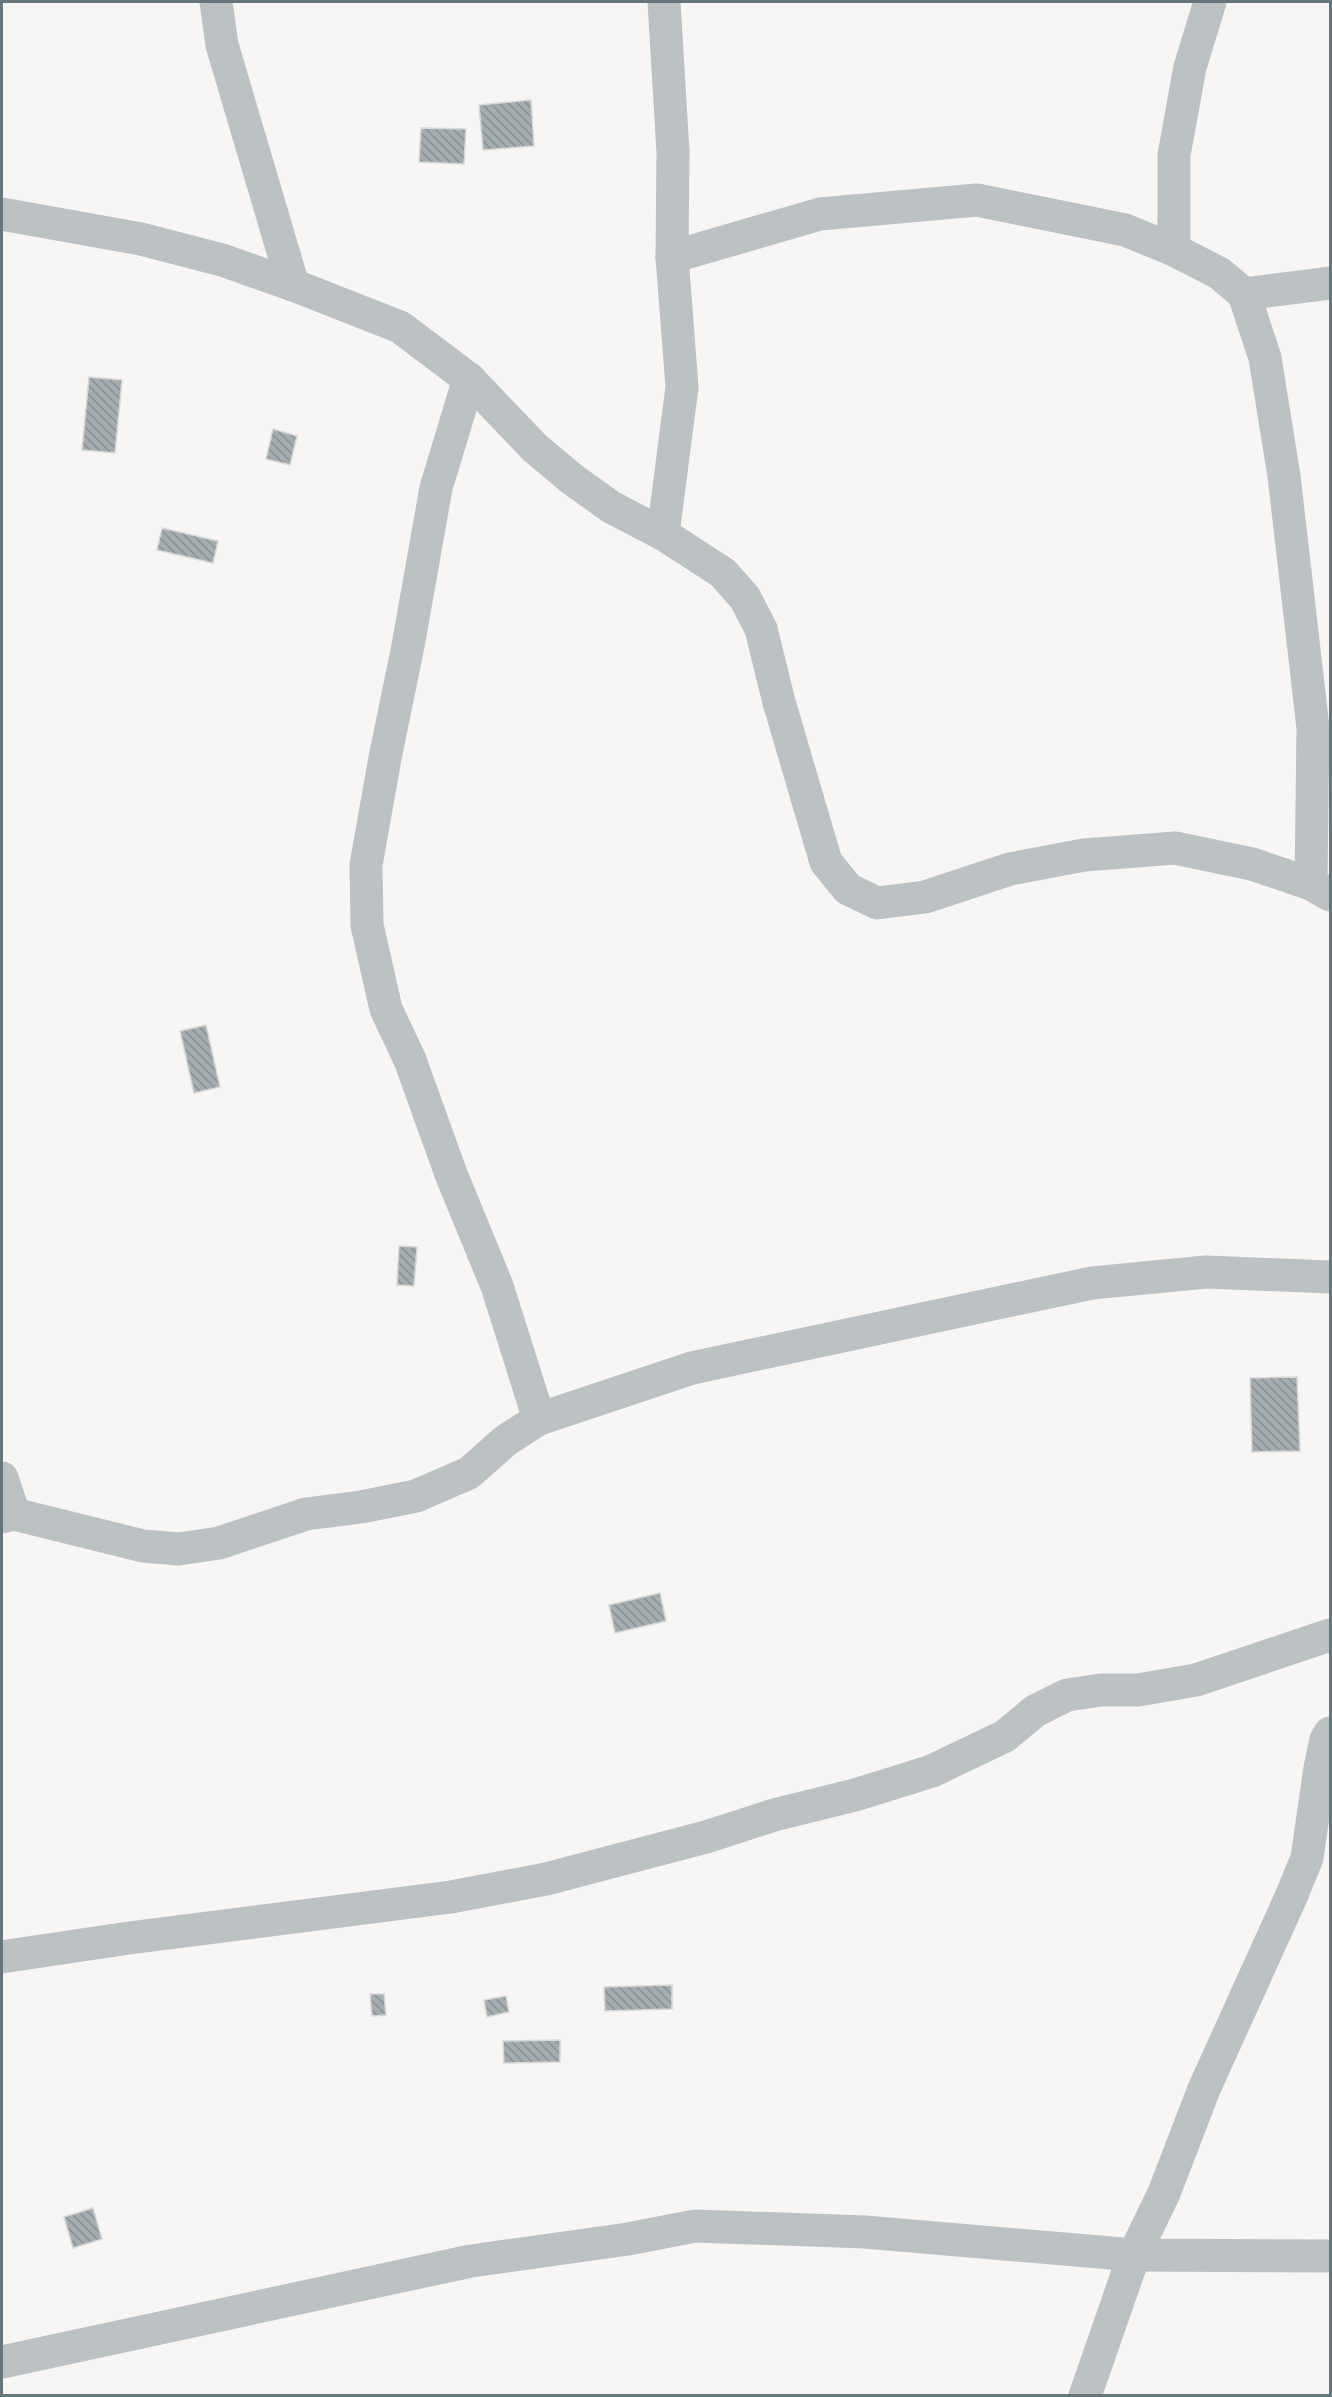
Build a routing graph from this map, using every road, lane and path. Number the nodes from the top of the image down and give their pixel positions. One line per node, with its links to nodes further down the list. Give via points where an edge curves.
1 (216, 2): 8 (street, via 222,45)
2 (664, 2): 6 (street, via 673,152)
3 (1210, 2): 5 (street, via 1190,67 1174,155)
4 (2, 214): 8 (street, via 141,239 222,260)
5 (1174, 250): 6 (street, via 1125,230 977,200 820,214); 9 (street, via 1219,273)
6 (672, 257): 11 (street, via 682,387)
7 (1330, 283): 9 (street)
8 (293, 285): 10 (street, via 400,327)
9 (1244, 294): 12 (street, via 1267,370 1284,476 1313,728)
10 (469, 379): 11 (street, via 535,448 572,479 611,507); 14 (street, via 436,488 385,758 366,865 367,925 386,1009 410,1060 496,1286)
11 (663, 534): 12 (street, via 723,573 745,598 760,629 826,862 848,889 877,903 925,897 1010,869 1084,855 1174,848 1252,864)
12 (1321, 890)
13 (1330, 1277): 14 (street, via 1206,1272 1092,1283 692,1368)
14 (539, 1419): 16 (street, via 505,1441 469,1473 416,1496 306,1514 219,1543 178,1549 143,1546)
15 (2, 1478): 16 (street)
16 (8, 1515)
17 (1330, 1635): 19 (street, via 1196,1680 1138,1690 1067,1695 1035,1711 1005,1736 932,1771 546,1879 451,1897)
18 (1330, 1732): 20 (street, via 1320,1768 1307,1858)
19 (2, 1958)
20 (1134, 2255): 21 (street); 22 (street, via 865,2232 695,2226 471,2261); 23 (street)
21 (1330, 2256)
22 (2, 2362)
23 (1085, 2396)

